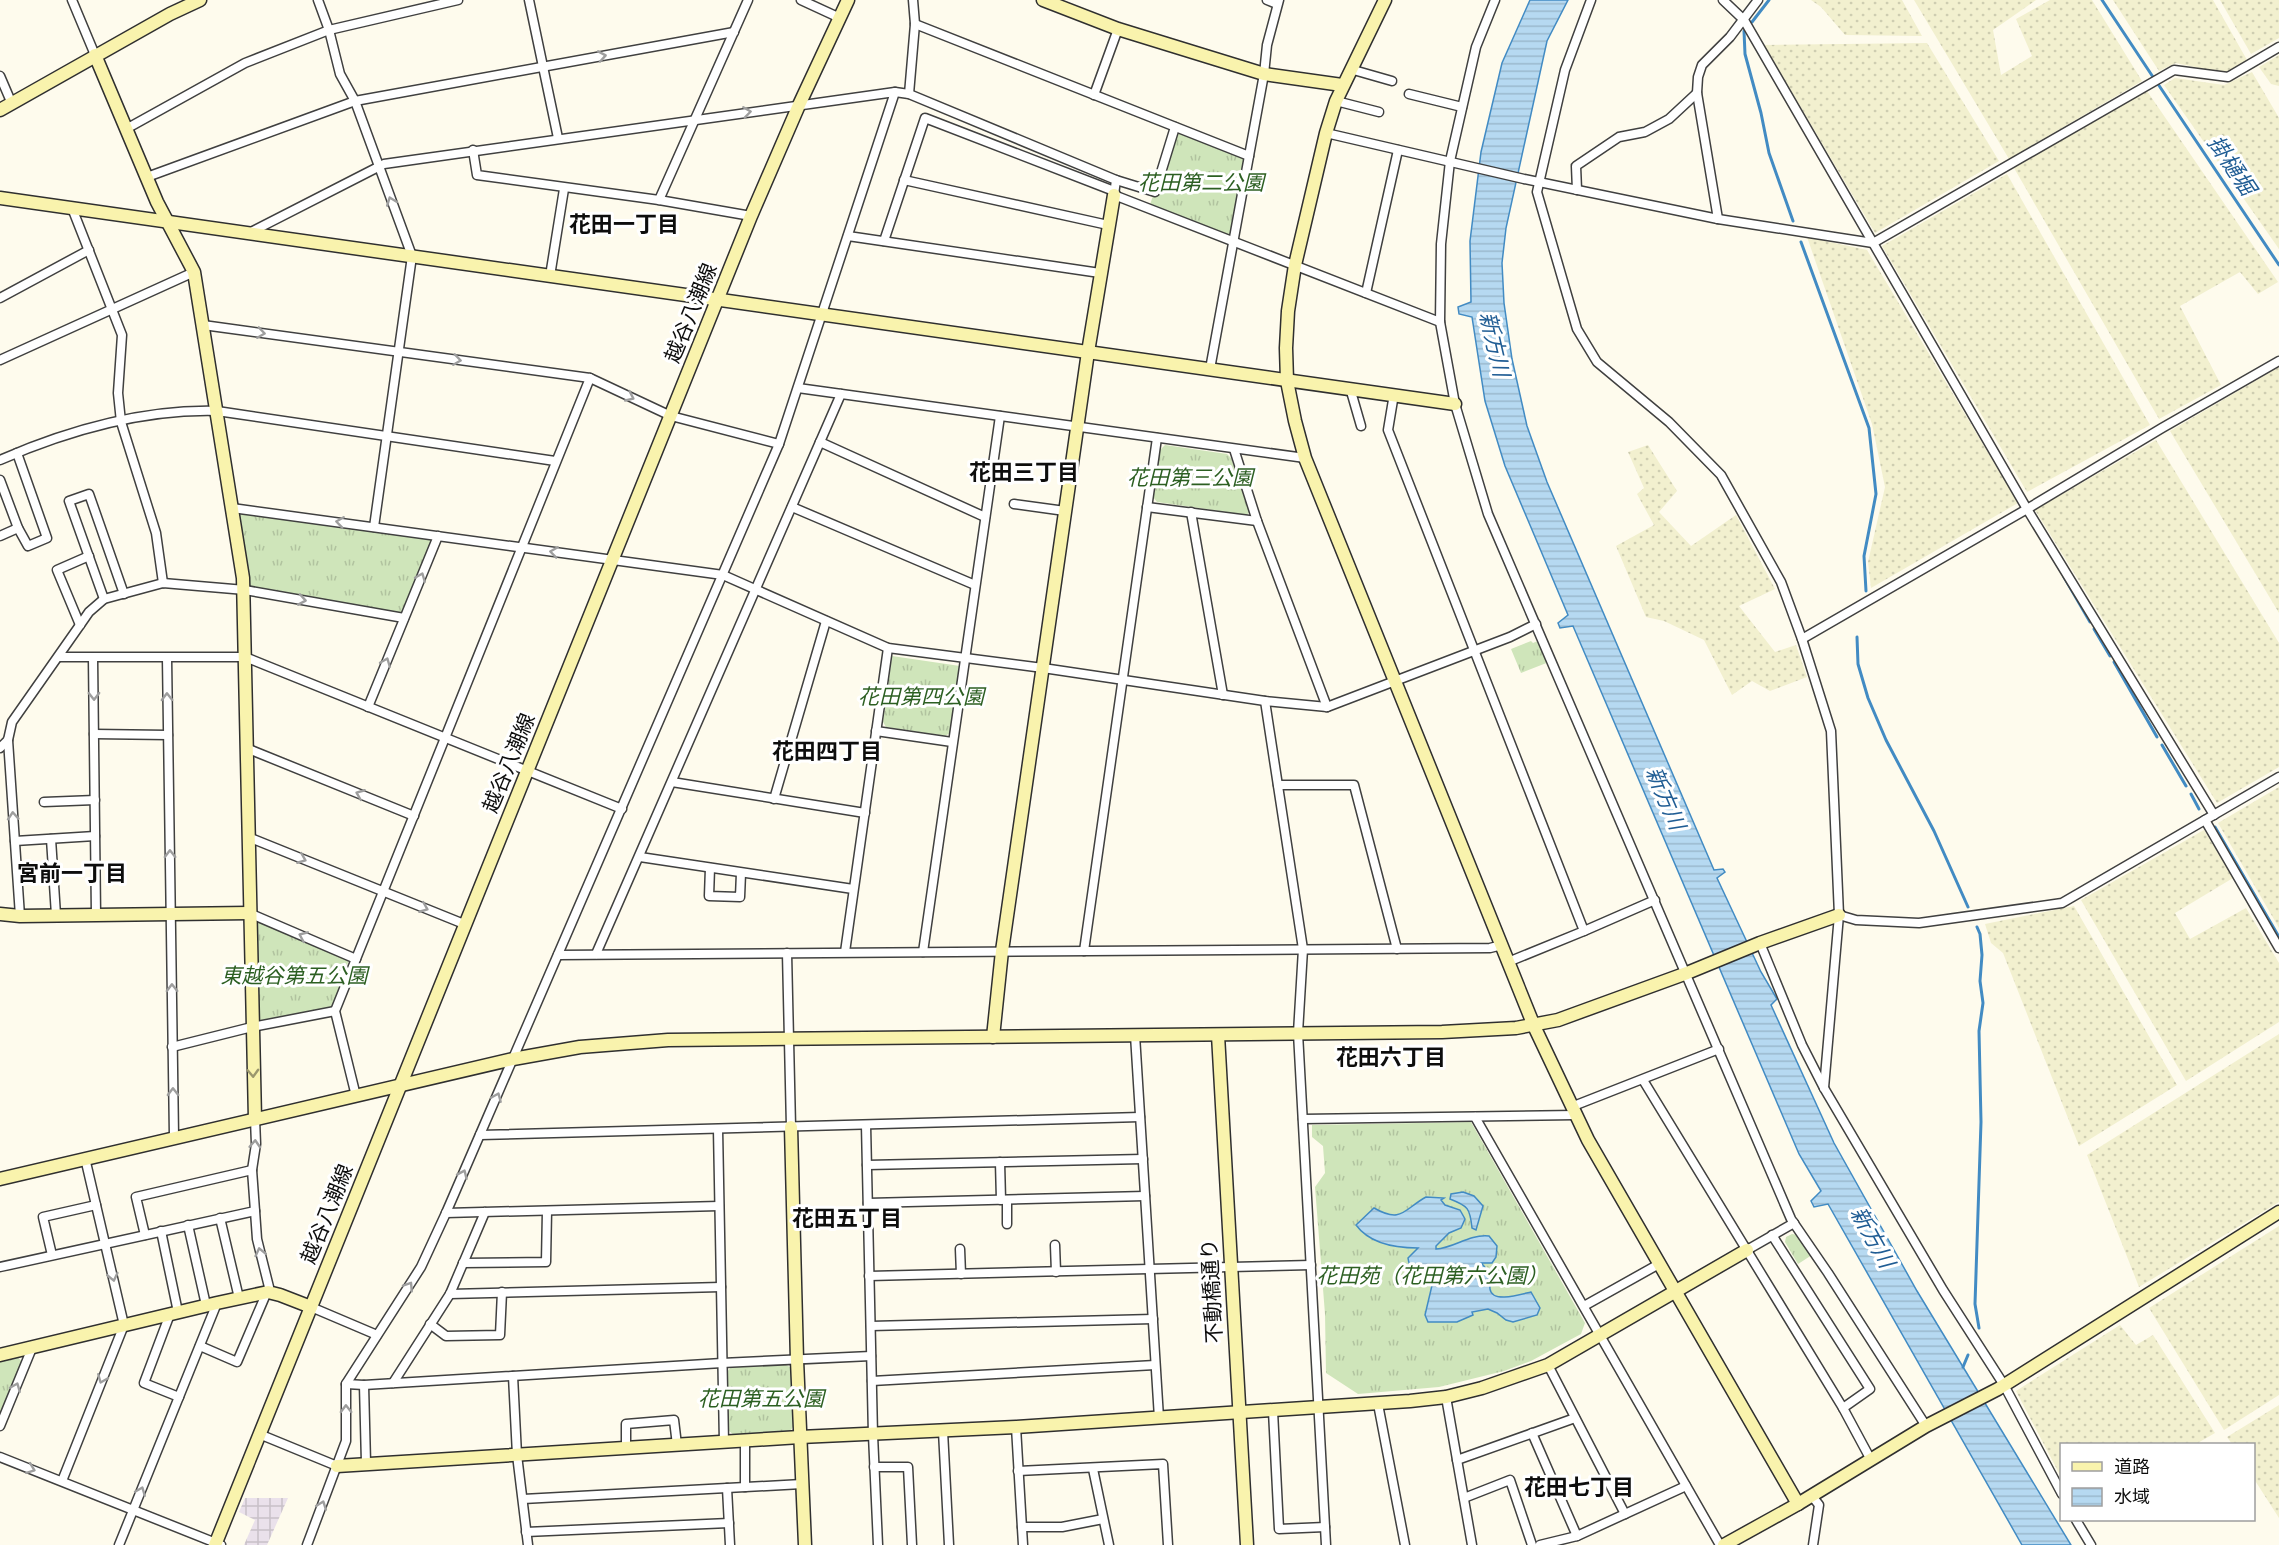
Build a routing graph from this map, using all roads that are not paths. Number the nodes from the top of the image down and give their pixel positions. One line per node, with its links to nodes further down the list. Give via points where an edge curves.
1 (72, 0): 25 (street)
2 (200, 0): 25 (street)
3 (318, 0): 22 (street)
4 (458, 0): 22 (street)
5 (529, 0): 26 (street)
6 (748, 0): 23 (street)
7 (801, 0): 18 (street)
8 (848, 0): 18 (street, 越谷八潮線)
9 (914, 0): 20 (street)
10 (1043, 0): 21 (street)
11 (1267, 0): 17 (street)
12 (1385, 0): 27 (street)
13 (1495, 0): 41 (street, via 1476,46)
14 (1591, 0): 57 (street, via 1564,70)
15 (1724, 0): 19 (street)
16 (1758, 0): 19 (street)
17 (1278, 2): 28 (street)
18 (840, 18): 40 (street, 越谷八潮線)
19 (1744, 20): 33 (street, via 1702,65); 72 (street)
20 (915, 24): 34 (street); 36 (street)
21 (1118, 29): 28 (street); 36 (street)
22 (330, 30): 37 (street, via 340,74); 46 (street, via 245,63)
23 (734, 32): 26 (street, one-way to 23); 44 (street)
24 (2279, 47): 72 (street, via 2228,77 2174,70)
25 (95, 55): 39 (street); 46 (street)
26 (545, 66): 37 (street); 48 (street)
27 (1350, 69): 30 (street); 31 (street)
28 (1264, 74): 31 (street); 51 (street)
29 (0, 76): 39 (street)
30 (1392, 81)
31 (1342, 85): 38 (street)
32 (895, 92): 34 (street); 40 (street); 69 (street)
33 (1697, 93): 59 (street, via 1669,119 1645,132 1620,136 1576,166); 65 (street)
34 (909, 94): 56 (street)
35 (1409, 94): 41 (street)
36 (1094, 95): 45 (street)
37 (355, 101): 53 (street); 54 (street)
38 (1336, 101): 43 (street); 47 (street)
39 (12, 104): 42 (street)
40 (799, 105): 44 (street, one-way to 40); 64 (street, 越谷八潮線)
41 (1462, 107): 52 (street)
42 (0, 110)
43 (1379, 112)
44 (696, 119): 48 (street); 62 (street)
45 (1174, 127): 51 (street); 56 (street, via 1155,192)
46 (126, 129): 54 (street)
47 (1326, 133): 50 (street); 75 (street)
48 (558, 138): 49 (street)
49 (473, 150): 53 (street); 58 (street, via 477,176)
50 (1398, 150): 52 (street); 79 (street)
51 (1249, 156): 70 (street)
52 (1450, 161): 57 (street); 84 (street, via 1441,244)
53 (379, 167): 68 (street); 74 (street, one-way to 53)
54 (147, 177): 66 (street)
55 (904, 180): 60 (street, via 926,117); 67 (street); 71 (street)
56 (1116, 180): 60 (street)
57 (1539, 182): 59 (street); 141 (street, via 1537,192 1577,329 1586,346 1598,362 1669,422 1721,475 1781,582)
58 (564, 189): 62 (street); 78 (street)
59 (1577, 190): 65 (street)
60 (1114, 193): 67 (street); 70 (street)
61 (0, 198): 63 (street)
62 (658, 200): 64 (street)
63 (72, 208): 66 (street); 73 (street)
64 (751, 216): 81 (street, 越谷八潮線)
65 (1718, 219): 72 (street)
66 (169, 222): 68 (street); 76 (street)
67 (1108, 225): 77 (street)
68 (249, 233): 74 (street)
69 (848, 236): 71 (street); 83 (street)
70 (1233, 241): 75 (street); 90 (street)
71 (884, 242): 77 (street)
72 (1873, 243): 118 (street)
73 (88, 250): 80 (street); 82 (street)
74 (412, 256): 78 (street); 86 (street)
75 (1294, 265): 79 (street); 92 (street, via 1288,311)
76 (194, 272): 82 (street); 85 (street)
77 (1100, 273): 87 (street)
78 (550, 276): 81 (street)
79 (1366, 293): 84 (street)
80 (0, 298)
81 (718, 299): 83 (street); 99 (street, 越谷八潮線)
82 (112, 308): 88 (street); 101 (street, via 122,335 118,393)
83 (822, 314): 87 (street); 93 (street)
84 (1440, 322): 97 (street)
85 (203, 325): 86 (street, one-way to 86); 98 (street)
86 (399, 352): 91 (street, one-way to 91); 104 (street)
87 (1088, 352): 90 (street); 103 (street)
88 (1, 357)
89 (2279, 361): 118 (street)
90 (1210, 369): 92 (street)
91 (590, 378): 99 (street, one-way to 99); 112 (street)
92 (1287, 381): 94 (street); 110 (street)
93 (798, 388): 95 (street); 107 (street)
94 (1350, 388): 96 (street); 102 (street)
95 (841, 394): 100 (street); 106 (street)
96 (1394, 394): 97 (street); 143 (street, via 1388,430)
97 (1455, 404): 139 (street, via 1488,514)
98 (217, 411): 101 (street, via 166,412); 104 (street); 117 (street)
99 (671, 416): 107 (street); 129 (street, 越谷八潮線)
100 (999, 416): 103 (street); 121 (street)
101 (121, 422): 109 (street, via 81,430); 131 (street, via 156,533)
102 (1360, 426)
103 (1077, 427): 105 (street); 119 (street)
104 (388, 436): 112 (street); 123 (street)
105 (1156, 438): 108 (street); 116 (street)
106 (820, 442): 115 (street); 121 (street)
107 (779, 444): 130 (street)
108 (1234, 449): 110 (street); 122 (street)
109 (17, 453): 111 (street); 124 (street, via 47,538 28,546)
110 (1305, 458): 151 (street)
111 (0, 460)
112 (555, 461): 127 (street)
113 (0, 480): 124 (street)
114 (1014, 504): 119 (street)
115 (792, 507): 132 (street); 133 (street)
116 (1147, 507): 120 (street); 150 (street)
117 (232, 508): 123 (street, one-way to 117); 134 (street)
118 (2027, 509): 141 (street); 173 (street)
119 (1065, 511): 149 (street)
120 (1191, 512): 122 (street); 152 (street)
121 (985, 517): 132 (street)
122 (1257, 521): 155 (street)
123 (374, 527): 126 (street)
124 (18, 528): 125 (street)
125 (0, 536)
126 (438, 536): 127 (street); 137 (street, one-way to 126)
127 (521, 547): 129 (street, one-way to 127); 159 (street)
128 (89, 556): 135 (street, via 69,501 89,494); 136 (street); 140 (street, via 57,570)
129 (612, 560): 130 (street); 164 (street, 越谷八潮線)
130 (723, 575): 133 (street); 171 (street)
131 (162, 583): 134 (street); 135 (street)
132 (975, 585): 148 (street)
133 (756, 589): 138 (street); 166 (street)
134 (244, 590): 137 (street, one-way to 137); 145 (street)
135 (124, 594): 136 (street)
136 (104, 599): 140 (street)
137 (404, 618): 154 (street, one-way to 137)
138 (826, 621): 142 (street); 168 (street)
139 (1536, 624): 143 (street); 185 (street)
140 (80, 625): 144 (street)
141 (1802, 639): 191 (street, via 1831,731)
142 (888, 648): 148 (street); 156 (street)
143 (1473, 649): 151 (street); 194 (street)
144 (59, 657): 146 (street); 160 (street, via 12,722)
145 (245, 657): 147 (street); 154 (street); 163 (street)
146 (93, 658): 147 (street); 157 (street, one-way to 157)
147 (167, 658): 158 (street, one-way to 147)
148 (965, 658): 149 (street); 161 (street)
149 (1043, 668): 150 (street); 200 (street)
150 (1122, 680): 152 (street); 201 (street)
151 (1395, 680): 155 (street); 196 (street)
152 (1223, 695): 153 (street)
153 (1265, 701): 155 (street); 167 (street)
154 (368, 707): 159 (street)
155 (1327, 707)
156 (876, 731): 161 (street); 172 (street)
157 (94, 734): 158 (street); 169 (street)
158 (168, 735): 186 (street, one-way to 158)
159 (445, 738): 164 (street); 174 (street)
160 (9, 740): 162 (street); 179 (street, one-way to 160)
161 (952, 742): 203 (street)
162 (0, 748)
163 (246, 748): 174 (street, one-way to 163); 177 (street)
164 (527, 771): 171 (street); 193 (street, 越谷八潮線)
165 (2279, 777): 173 (street)
166 (672, 782): 168 (street); 180 (street)
167 (1278, 785): 198 (street); 199 (street, via 1354,785)
168 (774, 799): 172 (street)
169 (95, 800): 170 (street); 176 (street)
170 (44, 802)
171 (622, 809): 206 (street)
172 (865, 813): 183 (street)
173 (2214, 815): 175 (street)
174 (414, 816): 184 (street)
175 (2205, 820): 191 (street, via 2062,903 1918,923 1856,920); 197 (street)
176 (95, 836): 178 (street); 190 (street)
177 (248, 837): 184 (street, one-way to 184); 187 (street)
178 (51, 839): 179 (street); 189 (street)
179 (15, 841): 192 (street)
180 (640, 857): 181 (street); 205 (street)
181 (710, 868): 182 (street); 182 (street, via 709,896 740,897)
182 (741, 873): 183 (street)
183 (853, 889): 202 (street)
184 (383, 891): 193 (street, one-way to 193); 207 (street)
185 (1655, 900): 194 (street); 209 (street)
186 (170, 913): 187 (street); 190 (street); 218 (street, one-way to 186)
187 (249, 913): 207 (street, one-way to 187); 212 (street)
188 (0, 914): 192 (street)
189 (56, 915): 190 (street); 192 (street)
190 (96, 915)
191 (1839, 915): 195 (street); 223 (street)
192 (20, 916)
193 (464, 924): 222 (street, 越谷八潮線)
194 (1584, 931): 208 (street)
195 (1760, 943): 209 (street); 223 (street)
196 (1502, 945): 199 (street); 208 (street)
197 (2279, 948)
198 (1303, 949): 199 (street); 201 (street); 213 (street)
199 (1397, 949)
200 (1002, 951): 201 (street); 203 (street); 216 (street)
201 (1084, 951)
202 (845, 952): 203 (street); 204 (street)
203 (923, 952)
204 (787, 953): 205 (street); 217 (street)
205 (596, 954): 206 (street)
206 (558, 955): 220 (street)
207 (356, 959): 210 (street)
208 (1508, 962): 211 (street)
209 (1687, 973): 211 (street, via 1590,1010); 219 (street)
210 (335, 1011): 212 (street); 224 (street)
211 (1534, 1026): 213 (street, via 1485,1031); 225 (street)
212 (252, 1027): 218 (street); 228 (street, one-way to 228)
213 (1298, 1033): 215 (street); 229 (street)
214 (1135, 1035): 215 (street); 216 (street); 226 (street)
215 (1218, 1035): 267 (street, 不動橋通り)
216 (993, 1037): 217 (street)
217 (790, 1038): 220 (street, via 612,1043); 231 (street)
218 (172, 1047): 234 (street, one-way to 218)
219 (1719, 1049): 221 (street); 252 (street)
220 (513, 1059): 222 (street); 233 (street, one-way to 220)
221 (1643, 1080): 225 (street); 261 (street)
222 (400, 1086): 224 (street); 280 (street, 越谷八潮線)
223 (1824, 1088): 301 (street)
224 (356, 1096): 228 (street)
225 (1573, 1111): 227 (street); 264 (street)
226 (1140, 1117): 230 (street); 236 (street)
227 (1475, 1117): 229 (street); 279 (street)
228 (255, 1119): 234 (street); 239 (street, one-way to 228)
229 (1303, 1119): 265 (street)
230 (866, 1125): 231 (street); 238 (street)
231 (791, 1127): 232 (street); 292 (street)
232 (718, 1129): 233 (street); 245 (street)
233 (480, 1135): 250 (street, one-way to 233)
234 (174, 1137): 235 (street)
235 (85, 1158): 240 (street); 244 (street)
236 (1143, 1159): 237 (street); 241 (street)
237 (1000, 1162): 238 (street); 242 (street)
238 (867, 1165): 243 (street)
239 (252, 1170): 247 (street); 256 (street, via 136,1197)
240 (0, 1179)
241 (1145, 1196): 242 (street); 268 (street)
242 (1004, 1200): 243 (street); 253 (street)
243 (868, 1203): 271 (street)
244 (96, 1205): 258 (street); 262 (street, via 43,1217)
245 (719, 1206): 246 (street); 272 (street)
246 (547, 1210): 248 (street); 263 (street, via 546,1262)
247 (255, 1211): 251 (street); 273 (street, one-way to 247)
248 (485, 1212): 250 (street); 263 (street)
249 (2279, 1212): 301 (street)
250 (446, 1213): 286 (street, one-way to 250, via 421,1267)
251 (220, 1218): 254 (street); 277 (street)
252 (1794, 1223): 257 (street); 312 (street)
253 (1008, 1224)
254 (188, 1225): 255 (street); 278 (street)
255 (161, 1231): 256 (street); 281 (street)
256 (146, 1234): 258 (street)
257 (1772, 1235): 261 (street); 306 (street, via 1870,1389)
258 (105, 1243): 262 (street); 284 (street, one-way to 284)
259 (1055, 1245): 269 (street)
260 (960, 1249): 270 (street)
261 (1748, 1250): 275 (street); 306 (street)
262 (52, 1255): 266 (street)
263 (463, 1263): 276 (street)
264 (1659, 1264): 275 (street); 279 (street)
265 (1311, 1265): 267 (street); 305 (street)
266 (0, 1267)
267 (1230, 1267): 268 (street); 308 (street, 不動橋通り)
268 (1149, 1269): 269 (street); 282 (street)
269 (1056, 1272): 270 (street)
270 (961, 1274): 271 (street)
271 (869, 1276): 285 (street)
272 (721, 1287): 274 (street); 293 (street)
273 (268, 1292): 277 (street); 280 (street); 288 (street, via 237,1362)
274 (502, 1292): 276 (street); 283 (street, via 500,1335 447,1336)
275 (1675, 1292): 287 (street); 341 (street)
276 (450, 1294): 283 (street)
277 (239, 1298): 278 (street)
278 (211, 1304): 281 (street); 288 (street)
279 (1584, 1306): 287 (street)
280 (311, 1307): 286 (street); 316 (street, 越谷八潮線)
281 (174, 1313): 284 (street); 302 (street, via 144,1383)
282 (1153, 1319): 285 (street); 294 (street)
283 (430, 1324): 298 (street)
284 (124, 1325): 289 (street); 332 (street, one-way to 332)
285 (871, 1326): 291 (street)
286 (377, 1335): 299 (street)
287 (1601, 1336): 295 (street); 334 (street)
288 (200, 1346): 302 (street)
289 (32, 1348): 290 (street); 311 (street, one-way to 289)
290 (0, 1355)
291 (871, 1356): 292 (street); 297 (street)
292 (797, 1359): 293 (street); 318 (street)
293 (722, 1363): 296 (street); 320 (street)
294 (1155, 1365): 297 (street); 309 (street)
295 (1548, 1365): 303 (street); 310 (street)
296 (513, 1376): 298 (street); 323 (street)
297 (872, 1381): 317 (street)
298 (393, 1383): 300 (street)
299 (346, 1384): 300 (street); 328 (street, one-way to 299, via 346,1441)
300 (364, 1385): 327 (street)
301 (2001, 1387): 312 (street); 337 (street)
302 (179, 1397): 342 (street, one-way to 302)
303 (1446, 1397): 304 (street); 325 (street)
304 (1378, 1404): 305 (street); 365 (street)
305 (1319, 1407): 307 (street); 348 (street)
306 (1843, 1408): 326 (street)
307 (1273, 1410): 308 (street); 348 (street, via 1279,1529)
308 (1239, 1413): 309 (street); 363 (street, 不動橋通り)
309 (1160, 1418): 313 (street)
310 (1575, 1418): 315 (street); 343 (street)
311 (0, 1426)
312 (1926, 1426): 326 (street)
313 (1016, 1427): 314 (street); 331 (street)
314 (943, 1431): 317 (street); 359 (street)
315 (1532, 1433): 325 (street); 350 (street)
316 (259, 1434): 328 (street); 351 (street, 越谷八潮線)
317 (873, 1435): 318 (street); 329 (street)
318 (800, 1437): 319 (street); 333 (street)
319 (745, 1441): 320 (street); 335 (street)
320 (724, 1443): 321 (street)
321 (677, 1445): 322 (street); 322 (street, via 675,1420 626,1424)
322 (626, 1448): 323 (street)
323 (517, 1455): 327 (street); 340 (street)
324 (0, 1457): 332 (street, one-way to 332)
325 (1457, 1460): 339 (street)
326 (1871, 1460): 338 (street)
327 (366, 1463): 328 (street)
328 (337, 1466): 353 (street, one-way to 328)
329 (874, 1467): 357 (street); 358 (street, via 909,1467)
330 (1093, 1469): 331 (street); 344 (street); 362 (street, via 1163,1464)
331 (1018, 1472): 347 (street)
332 (62, 1481): 342 (street)
333 (802, 1484): 335 (street); 356 (street)
334 (1686, 1486): 343 (street); 369 (street)
335 (746, 1487): 336 (street)
336 (727, 1488): 340 (street); 346 (street)
337 (2060, 1492)
338 (1812, 1496): 341 (street); 370 (street, via 1819,1505)
339 (1464, 1498): 366 (street); 367 (street, via 1510,1480)
340 (523, 1499): 349 (street)
341 (1798, 1504): 369 (street)
342 (133, 1510): 351 (street); 352 (street)
343 (1624, 1514): 350 (street)
344 (1103, 1519): 347 (street, via 1062,1527); 361 (street)
345 (2077, 1521): 371 (street)
346 (729, 1522): 349 (street); 355 (street)
347 (1022, 1527): 360 (street)
348 (1325, 1527): 364 (street)
349 (526, 1532): 354 (street)
350 (1577, 1536): 368 (street)
351 (217, 1544)
352 (119, 1545)
353 (308, 1545)
354 (528, 1545)
355 (730, 1545)
356 (805, 1545)
357 (878, 1545)
358 (912, 1545)
359 (949, 1545)
360 (1023, 1545)
361 (1109, 1545)
362 (1168, 1545)
363 (1247, 1545)
364 (1326, 1545)
365 (1405, 1545)
366 (1472, 1545)
367 (1532, 1545)
368 (1540, 1545)
369 (1722, 1545)
370 (1813, 1545)
371 (2091, 1545)

